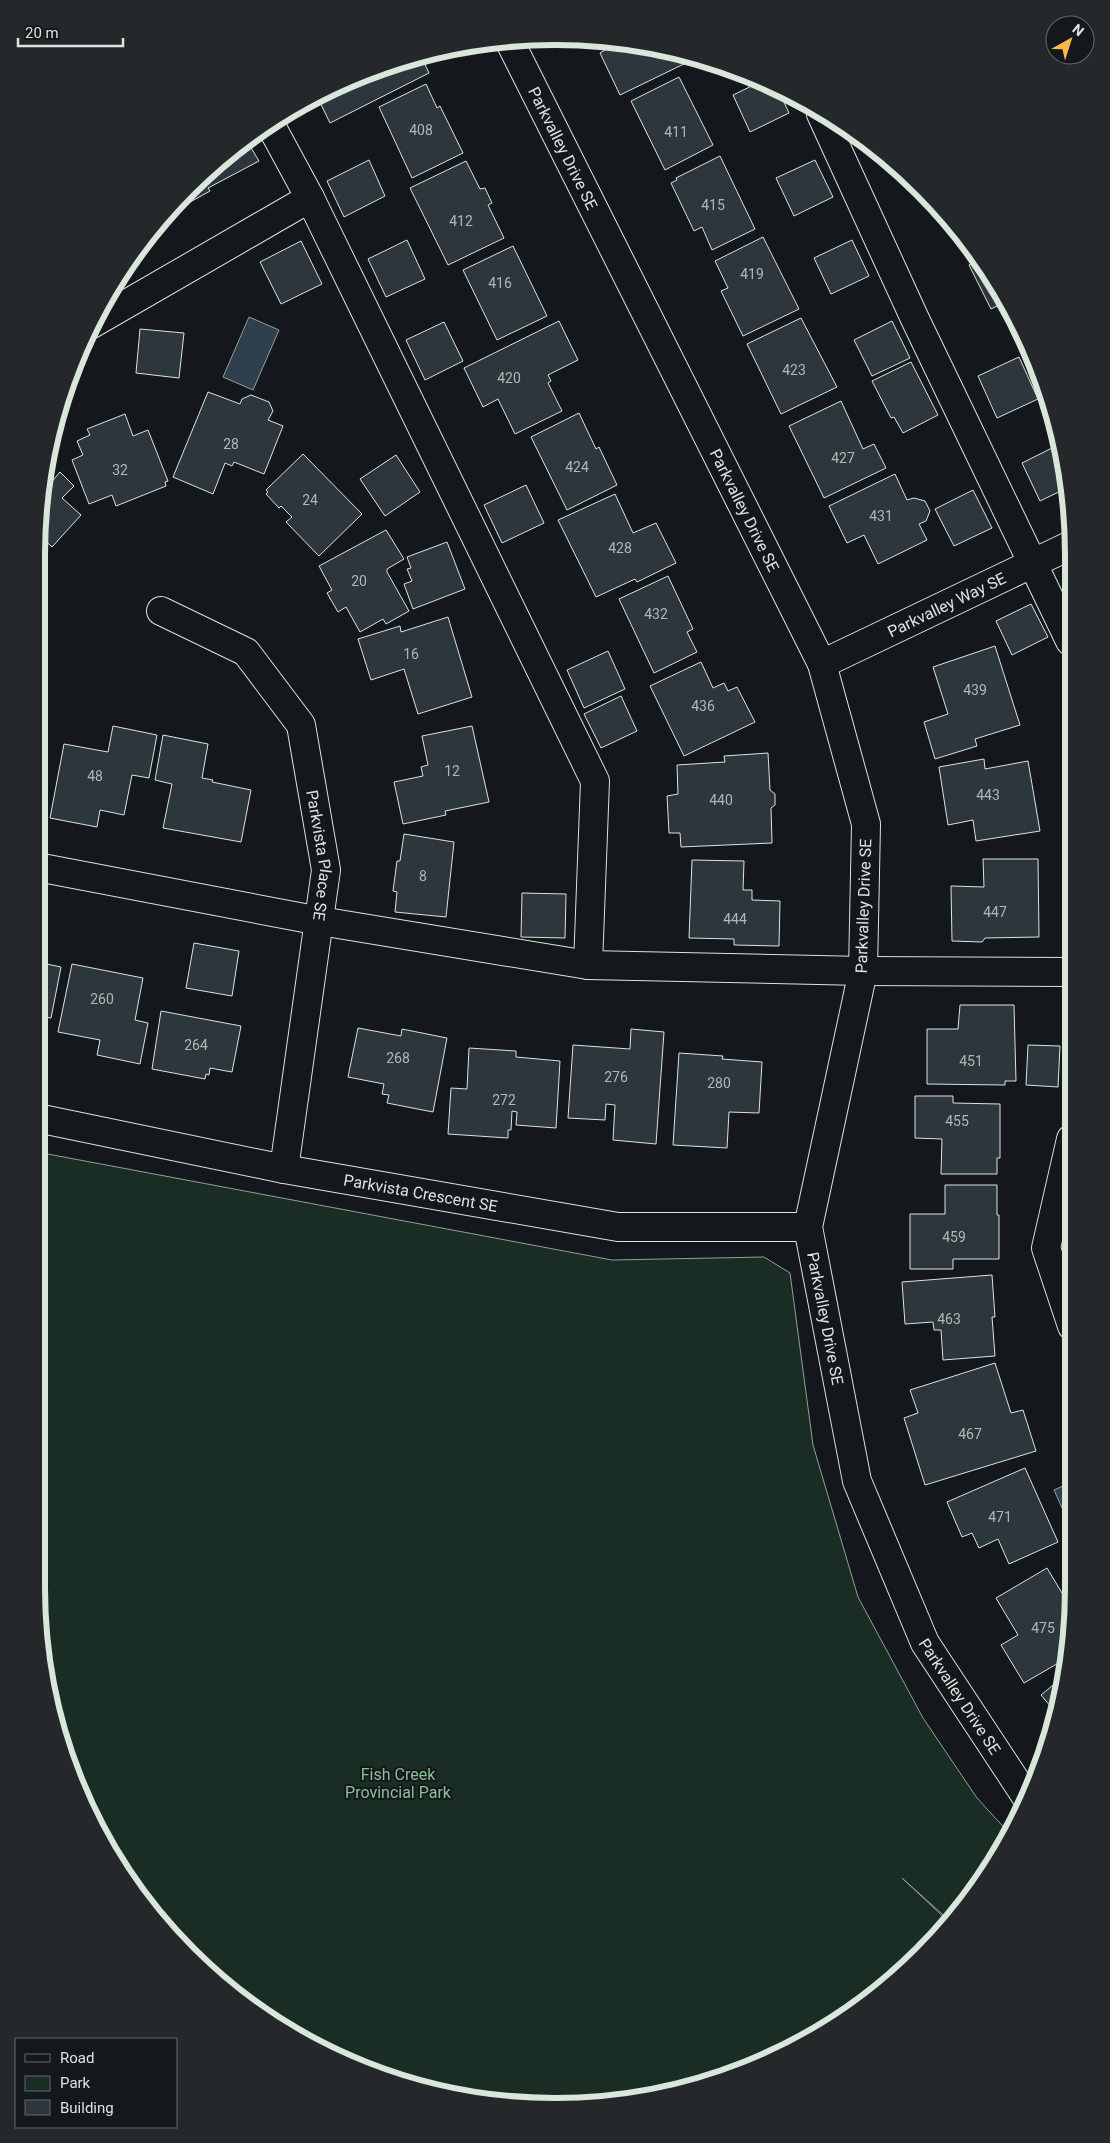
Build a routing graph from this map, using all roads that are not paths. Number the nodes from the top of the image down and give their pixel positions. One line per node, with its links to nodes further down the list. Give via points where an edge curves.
1 (512, 47): 10 (street, Parkvalley Drive SE)
2 (825, 123): 7 (street)
3 (273, 130): 4 (street)
4 (310, 198): 5 (street); 13 (street, via 594,781)
5 (104, 317)
6 (1065, 548): 7 (street, Parkvalley Way SE)
7 (1032, 564): 9 (street); 10 (street, Parkvalley Way SE)
8 (161, 611): 12 (street, Parkvista Place SE, via 246,652 301,725 326,870)
9 (1065, 631)
10 (822, 664): 14 (street, Parkvalley Drive SE, via 866,824)
11 (45, 869): 12 (street)
12 (320, 921): 13 (street); 18 (street, Parkvista Place SE)
13 (588, 966): 14 (street)
14 (863, 971): 15 (street); 19 (street, Parkvalley Drive SE)
15 (1065, 972)
16 (45, 1120): 18 (street, Parkvista Crescent SE)
17 (1065, 1165): 20 (street, via 1046,1248)
18 (284, 1169): 19 (street, Parkvista Crescent SE, via 618,1227)
19 (808, 1227): 21 (street, Parkvalley Drive SE, via 857,1482 925,1643)
20 (1065, 1305)
21 (1023, 1790)

